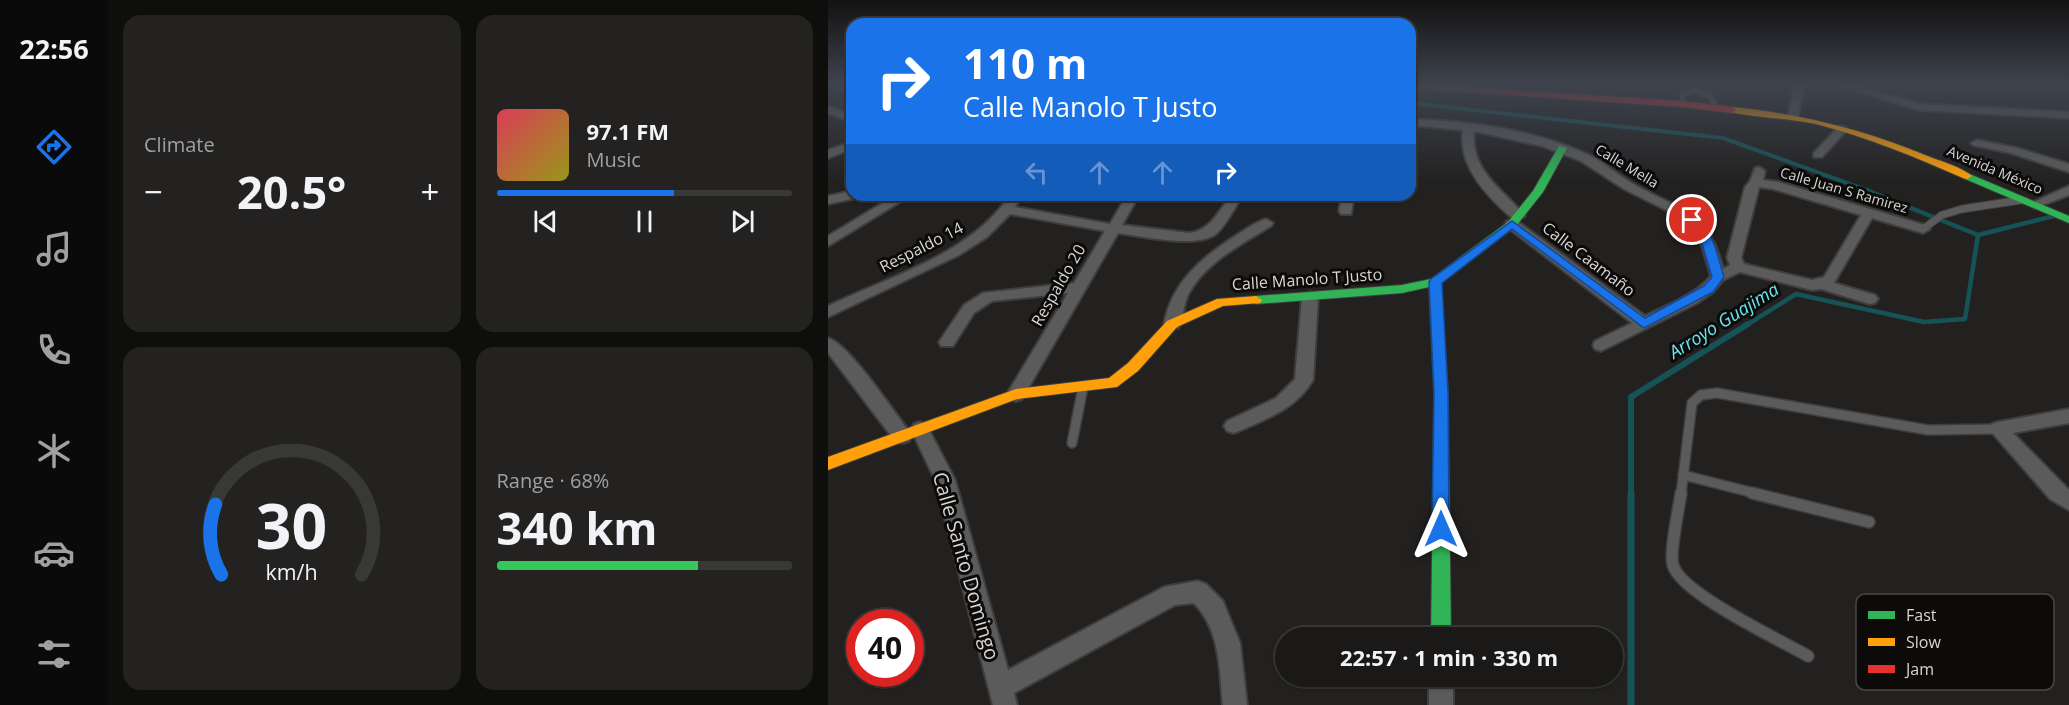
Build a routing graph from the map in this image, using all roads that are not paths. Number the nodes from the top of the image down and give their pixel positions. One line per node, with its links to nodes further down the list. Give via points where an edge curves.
1 (1793, 117): 6 (street, Avenida México)
2 (846, 119): 3 (street)
3 (828, 120)
4 (1416, 123): 5 (street, Calle Mella)
5 (1469, 129): 9 (street, Calle Mella); 25 (street, Calle Caamaño, via 1466,140 1473,163)
6 (1842, 129): 11 (street); 21 (street, Avenida México)
7 (1977, 143): 12 (street)
8 (846, 147): 10 (street)
9 (1562, 148): 25 (street, Calle Manolo T Justo, via 1538,192); 32 (street, Calle Mella, via 1692,220 1705,236)
10 (828, 154)
11 (1818, 155)
12 (2069, 168)
13 (2069, 190): 21 (street)
14 (846, 196): 15 (street)
15 (828, 200)
16 (896, 201): 30 (street)
17 (1013, 201): 22 (street, Respaldo 14)
18 (1129, 201): 28 (street, Respaldo 20)
19 (1233, 201): 28 (street, via 1212,230 1202,236)
20 (1347, 201): 23 (street)
21 (2030, 202): 26 (street, Avenida México); 29 (lane, via 1942,214)
22 (1008, 210): 28 (street); 38 (street, Respaldo 14, via 970,244)
23 (1346, 211)
24 (1869, 212): 29 (street, Calle Juan S Ramirez); 31 (street, Calle Juan S Ramirez, via 1757,177 1751,187 1734,258); 34 (street, via 1829,280)
25 (1515, 220): 33 (street, Calle Manolo T Justo); 40 (street, Calle Caamaño)
26 (2069, 220)
27 (1266, 223): 39 (street, via 1187,281 1176,302)
28 (1112, 228): 35 (street, Respaldo 20)
29 (1923, 229)
30 (828, 242)
31 (1738, 267): 32 (street); 34 (street)
32 (1718, 277): 40 (street, via 1700,294)
33 (1436, 282): 36 (street, Calle Manolo T Justo); 55 (street, via 1441,393)
34 (1822, 284): 37 (street)
35 (1078, 287): 41 (street, via 988,296 969,309); 45 (street, Respaldo 20)
36 (1310, 297): 39 (street, Calle Manolo T Justo, via 1221,302); 47 (street, via 1304,380 1300,388 1286,400)
37 (1870, 299)
38 (828, 312)
39 (1172, 324): 44 (street, Calle Manolo T Justo, via 1119,379)
40 (1644, 324): 43 (street)
41 (947, 342)
42 (828, 344): 49 (street, Calle Santo Domingo)
43 (1601, 345)
44 (1083, 387): 45 (street, Calle Manolo T Justo); 50 (lane)
45 (1016, 394): 49 (street, Calle Manolo T Justo)
46 (2069, 416): 48 (street)
47 (1233, 426)
48 (1998, 429): 52 (lane, via 1928,430 1717,393 1701,395 1692,403); 53 (street)
49 (911, 432): 51 (street, Calle Manolo T Justo); 58 (street, Calle Santo Domingo, via 945,480)
50 (1072, 443)
51 (828, 464)
52 (1683, 475): 54 (lane); 56 (lane, via 1672,564 1679,578 1701,596)
53 (2069, 501)
54 (1869, 522)
55 (1441, 627)
56 (1808, 656)
57 (1441, 687): 60 (street)
58 (1003, 696): 59 (street, via 1172,595 1198,592 1215,609 1228,643)
59 (1235, 705)
60 (1441, 705)

